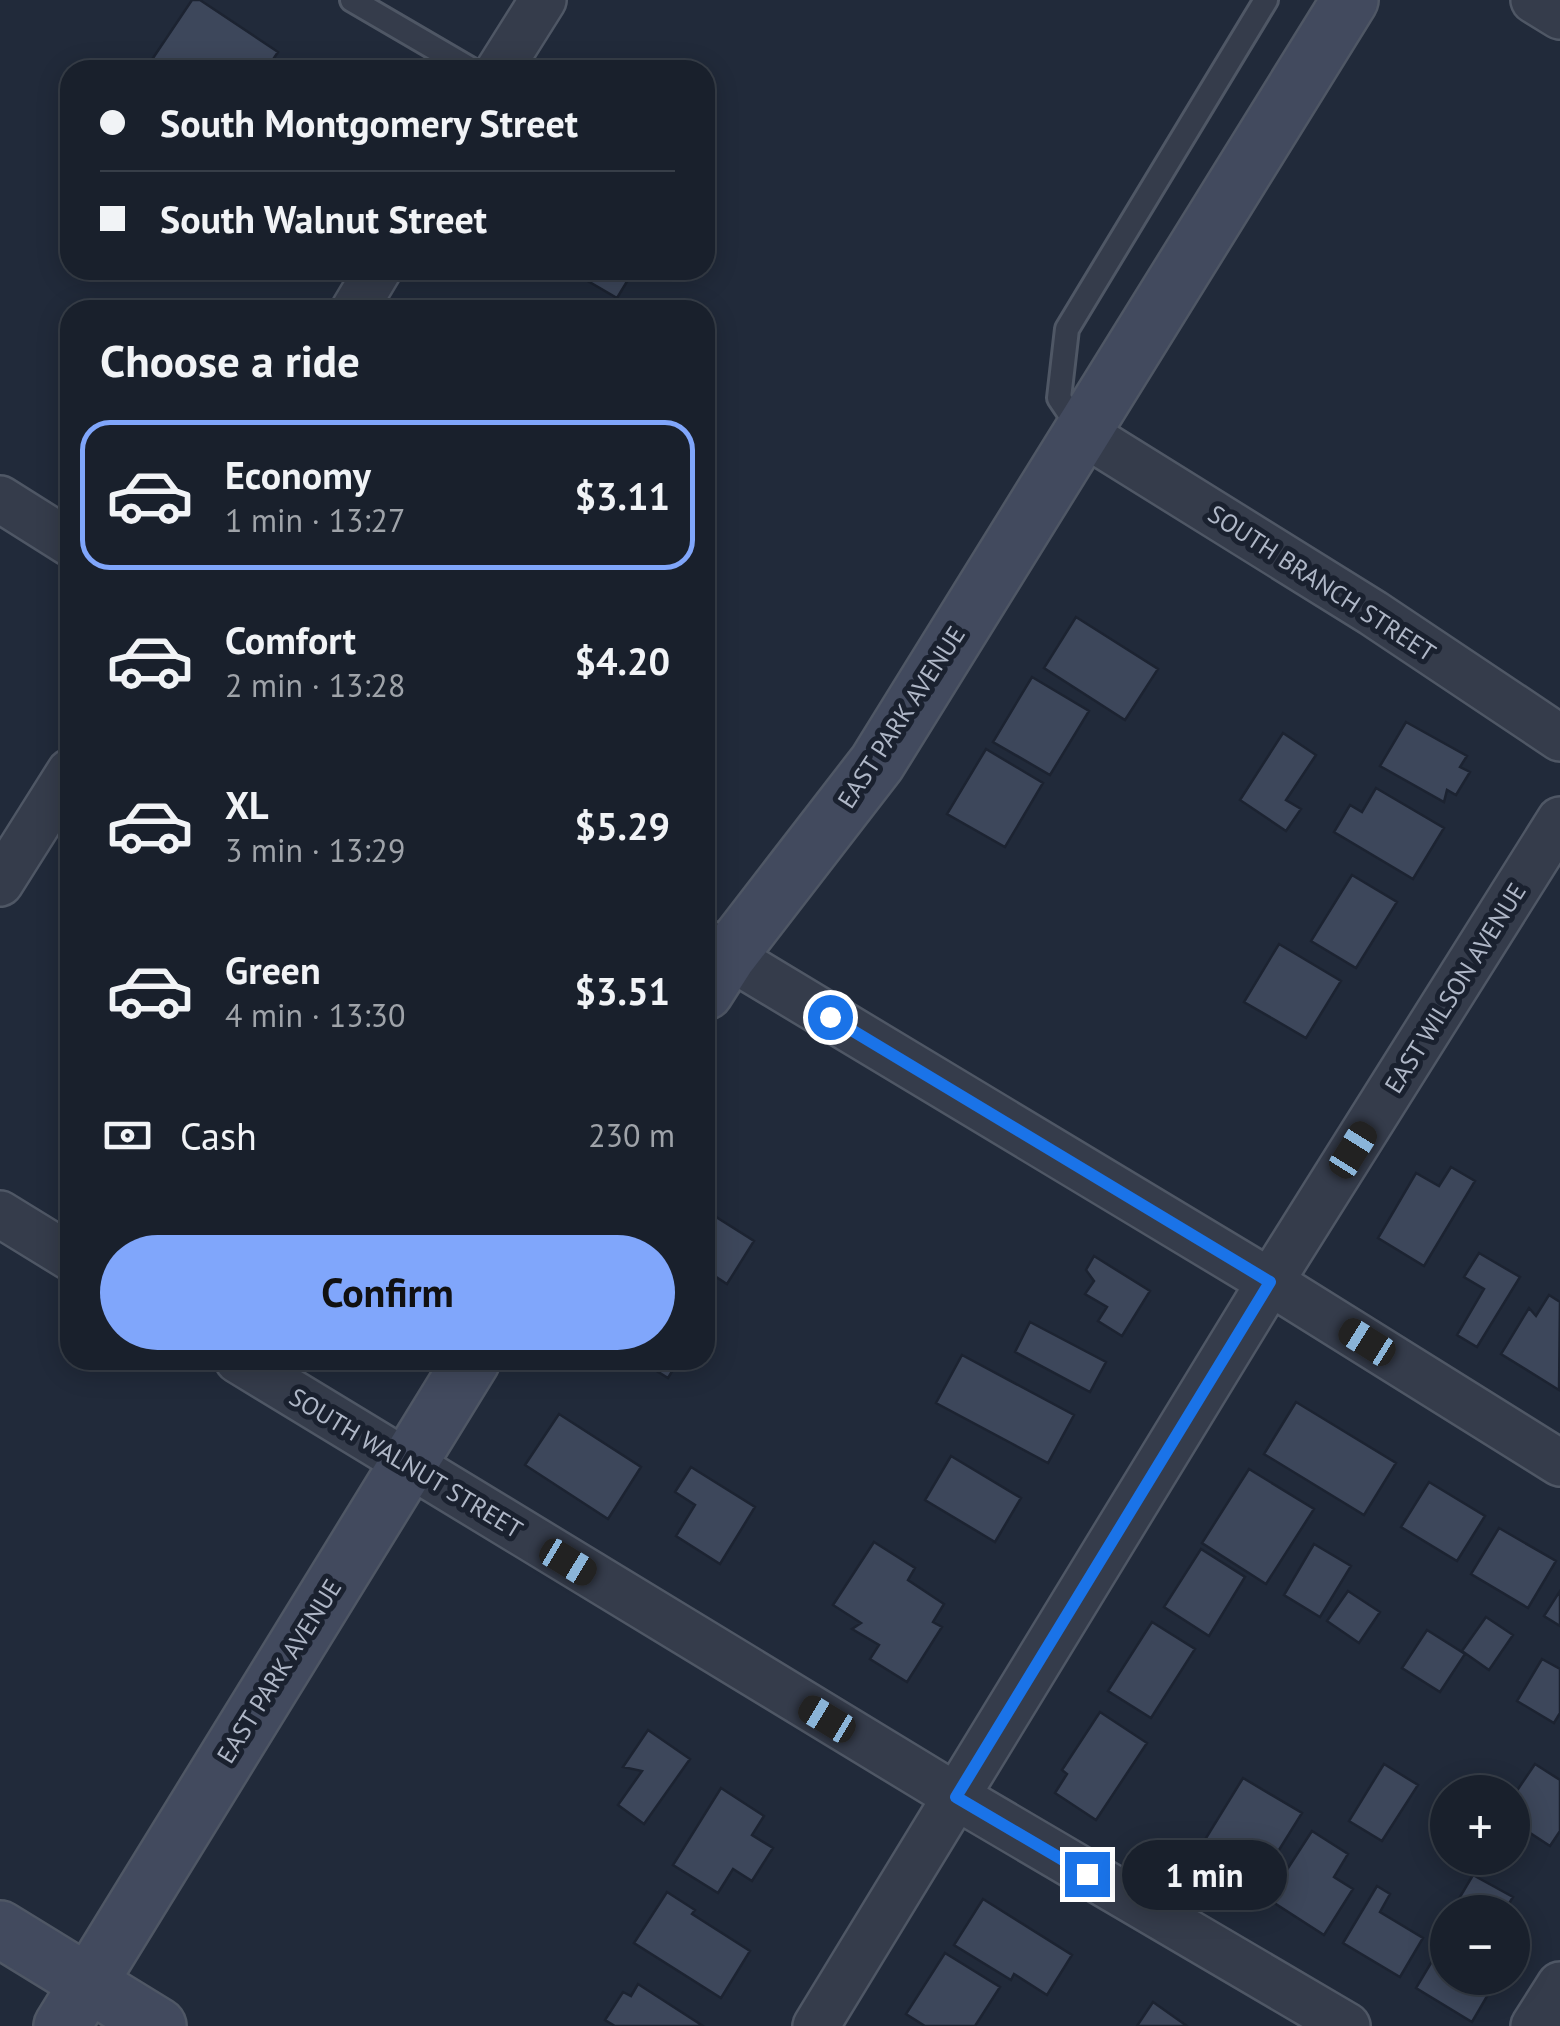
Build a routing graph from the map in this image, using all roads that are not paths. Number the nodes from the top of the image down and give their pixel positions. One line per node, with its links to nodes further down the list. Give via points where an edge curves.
1 (352, 0): 7 (lane)
2 (543, 0): 8 (street)
3 (1266, 0): 9 (lane, via 1066,329 1059,398)
4 (1350, 0): 9 (street, EAST PARK AVENUE)
5 (1534, 0): 6 (street)
6 (1560, 16)
7 (455, 60)
8 (506, 60)
9 (1082, 432): 12 (street, SOUTH BRANCH STREET); 16 (street, EAST PARK AVENUE, via 877,763)
10 (0, 500): 11 (street)
11 (60, 537)
12 (1560, 738)
13 (60, 788): 15 (street)
14 (1560, 820): 20 (street, EAST WILSON AVENUE)
15 (0, 883)
16 (715, 961)
17 (715, 964): 20 (street)
18 (0, 1214): 19 (street)
19 (60, 1251)
20 (1270, 1282): 23 (street); 25 (street, EAST WILSON AVENUE)
21 (254, 1370): 24 (street, SOUTH WALNUT STREET)
22 (466, 1370): 24 (street, EAST PARK AVENUE)
23 (1560, 1463)
24 (407, 1464): 25 (street, SOUTH WALNUT STREET); 27 (street, EAST PARK AVENUE)
25 (956, 1797): 29 (street, EAST WILSON AVENUE); 30 (street, SOUTH WALNUT STREET)
26 (0, 1928): 27 (street)
27 (75, 2004): 28 (street)
28 (158, 2026)
29 (816, 2026)
30 (1347, 2026)

